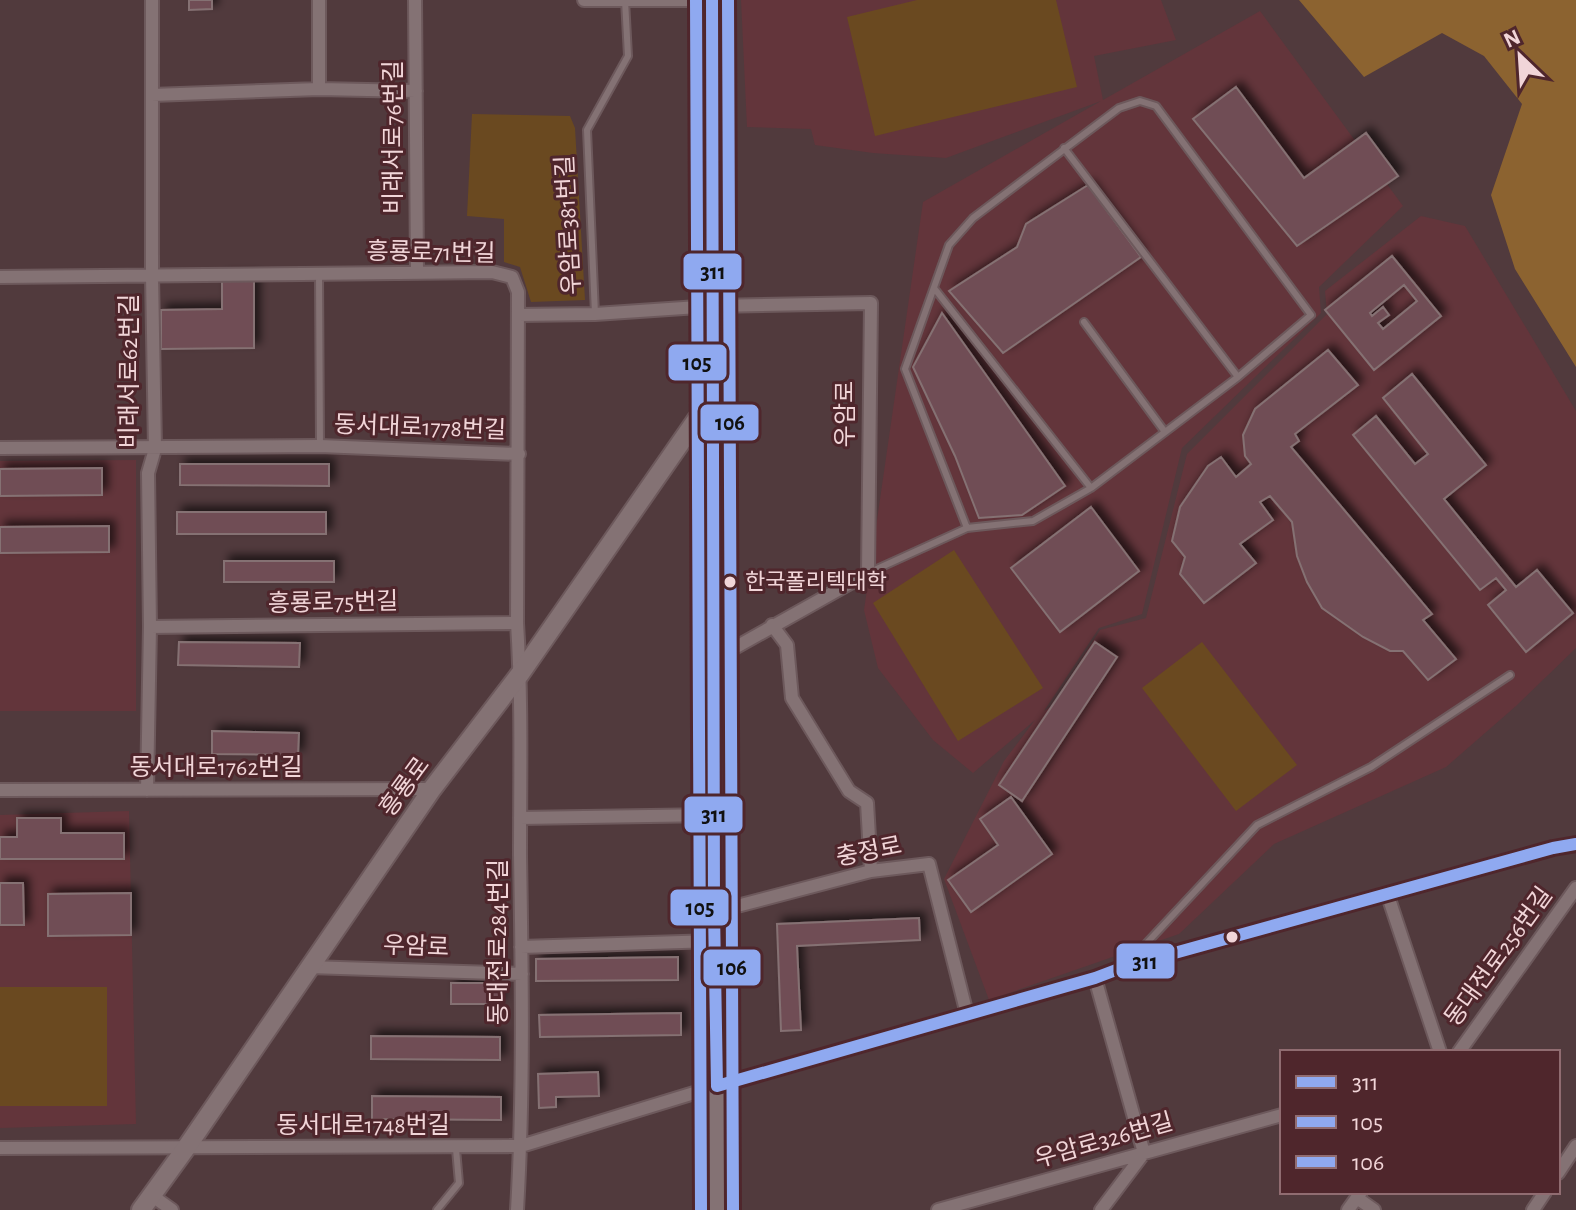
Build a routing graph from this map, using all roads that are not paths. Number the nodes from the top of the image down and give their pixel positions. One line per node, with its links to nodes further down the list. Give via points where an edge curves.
1 (152, 0): 9 (street, 비래서로62번길)
2 (319, 0): 7 (street)
3 (415, 0): 8 (street, 비래서로76번길)
4 (584, 0): 5 (street)
5 (625, 0): 6 (street); 17 (lane, 우암로381번길, via 628,56 587,130)
6 (712, 0): 16 (main road)
7 (319, 89): 8 (street); 9 (street)
8 (416, 91): 11 (street, 비래서로76번길)
9 (152, 95): 13 (street, 비래서로62번길)
10 (1064, 148): 15 (lane, via 973,218 949,245); 20 (lane); 20 (lane, via 1119,108 1140,101 1156,106 1311,315)
11 (417, 273): 12 (street, 흥룡로71번길); 18 (street, 흥룡로71번길, via 492,272 512,277)
12 (319, 274): 13 (street, 흥룡로71번길); 23 (lane, 동서대로1778번길)
13 (152, 275): 14 (street, 흥룡로71번길); 25 (street, 비래서로62번길)
14 (0, 277)
15 (934, 288): 27 (lane); 28 (lane, via 905,369)
16 (713, 306): 17 (street, 우암로); 21 (main road); 29 (street, 우암로, via 871,303)
17 (595, 314): 18 (street, 우암로)
18 (518, 315): 26 (street, 흥룡로71번길)
19 (1084, 322): 22 (lane)
20 (1238, 377): 22 (lane)
21 (713, 396): 33 (main road); 34 (main road, 흥룡로)
22 (1165, 432): 27 (lane)
23 (320, 446): 25 (street, 동서대로1778번길); 26 (street, 동서대로1778번길)
24 (0, 448): 25 (street, 동서대로1778번길)
25 (155, 449): 32 (street, 비래서로62번길, via 148,473)
26 (519, 454): 30 (street, 흥룡로71번길)
27 (1091, 488): 28 (lane, via 1033,521)
28 (967, 528): 29 (lane)
29 (868, 573): 31 (street)
30 (517, 623): 32 (street, 흥룡로75번길); 34 (street, 흥룡로71번길)
31 (772, 625): 33 (street); 42 (street, via 787,645 792,698 849,791 867,803)
32 (150, 627): 38 (street, 비래서로62번길)
33 (713, 660): 39 (main road)
34 (520, 674): 36 (main road, 흥룡로); 40 (street, 동대전로284번길)
35 (1510, 675): 49 (lane, via 1371,767 1257,825)
36 (432, 789): 38 (street, 동서대로1762번길); 48 (main road, 흥룡로)
37 (0, 790): 38 (street, 동서대로1762번길)
38 (147, 790)
39 (714, 815): 40 (street); 45 (main road)
40 (520, 818): 47 (street, 동대전로284번길)
41 (1576, 844): 44 (street)
42 (871, 871): 45 (street, 충정로); 52 (street, 충정로, via 929,864)
43 (1576, 888): 54 (street, 동대전로256번길)
44 (1388, 896): 49 (street); 53 (street)
45 (714, 912): 46 (main road)
46 (714, 941): 47 (street); 55 (main road)
47 (521, 947): 50 (street, 동대전로284번길)
48 (309, 967): 50 (street, 우암로); 60 (main road, 흥룡로)
49 (1124, 967): 51 (street)
50 (522, 974): 57 (street, 동대전로284번길)
51 (1095, 978): 52 (street); 62 (street)
52 (967, 1014): 55 (street)
53 (1439, 1050)
54 (1460, 1050)
55 (717, 1086): 57 (street, 동서대로1748번길); 69 (main road)
56 (1280, 1116): 62 (street, 우암로326번길)
57 (521, 1146): 61 (street, 동서대로1748번길); 68 (street, 동대전로284번길)
58 (1576, 1146): 63 (street)
59 (0, 1148): 60 (street, 동서대로1748번길)
60 (186, 1148): 61 (street, 동서대로1748번길); 65 (main road, 흥룡로)
61 (456, 1149): 67 (lane, via 459,1183)
62 (1144, 1153): 70 (street, 우암로326번길); 71 (street)
63 (1560, 1170)
64 (1359, 1195): 72 (street); 73 (street)
65 (146, 1202): 66 (street)
66 (172, 1210)
67 (437, 1210)
68 (517, 1210)
69 (717, 1210)
70 (938, 1210)
71 (1101, 1210)
72 (1348, 1210)
73 (1374, 1210)

